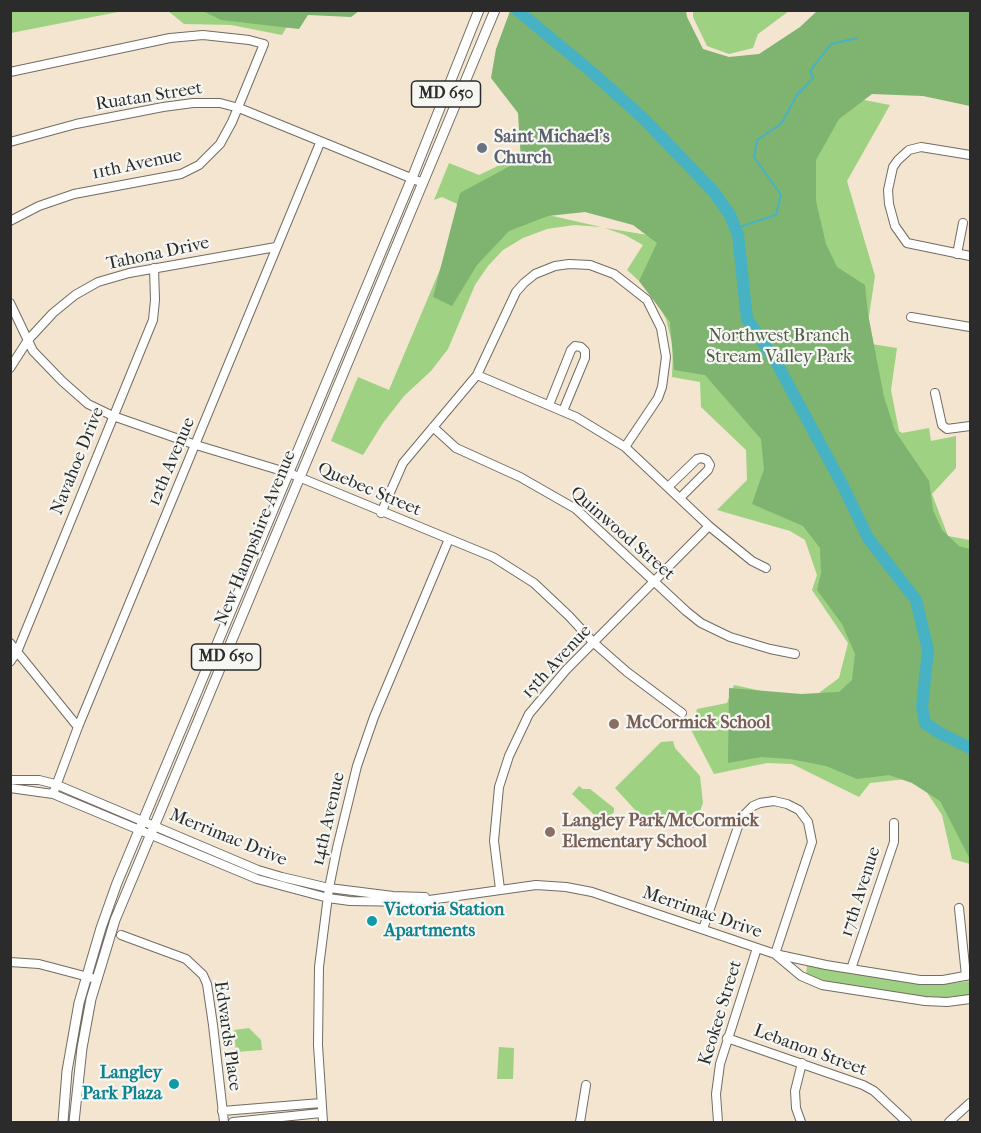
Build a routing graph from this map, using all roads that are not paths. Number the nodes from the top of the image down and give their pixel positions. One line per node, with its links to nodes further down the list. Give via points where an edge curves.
1 (479, 10): 8 (main road, New Hampshire Avenue / MD 650)
2 (495, 10): 9 (main road, New Hampshire Avenue / MD 650)
3 (10, 72): 4 (street, 11th Avenue, via 170,38 203,35 249,40 264,44)
4 (239, 108): 5 (street, Ruatan Street, via 208,102 178,104); 6 (street, Ruatan Street); 10 (street, 11th Avenue, via 220,144 200,165 181,174 74,194)
5 (10, 142)
6 (320, 142): 8 (street, Ruatan Street); 12 (street, 12th Avenue)
7 (970, 155): 13 (street, via 921,147 909,150 893,167 888,190 895,226 908,243)
8 (412, 178): 9 (street, Ruatan Street); 30 (main road, New Hampshire Avenue / MD 650)
9 (423, 183): 31 (main road, New Hampshire Avenue / MD 650)
10 (10, 221)
11 (963, 223): 13 (street)
12 (276, 248): 15 (street, Tahona Drive); 28 (street, 12th Avenue)
13 (957, 254): 14 (street)
14 (970, 256)
15 (154, 268): 19 (street, Tahona Drive, via 98,282 75,295); 25 (street, Navahoe Drive, via 153,320)
16 (10, 303): 19 (street, Quebec Street)
17 (911, 317): 18 (street)
18 (970, 327)
19 (28, 340): 20 (street, Tahona Drive); 25 (street, Quebec Street, via 33,351 62,381 88,404)
20 (10, 368)
21 (477, 375): 23 (street); 27 (street); 29 (street, via 516,292 524,283 560,265 580,264 614,274 647,300 663,336 666,357 658,398)
22 (935, 393): 26 (street, via 942,425 947,429)
23 (549, 405): 24 (street); 24 (street, via 571,350 581,347 585,358)
24 (563, 411): 29 (street)
25 (113, 416): 28 (street, Quebec Street); 41 (street, Navahoe Drive)
26 (970, 426)
27 (433, 427): 34 (street, via 403,463); 38 (street, Quinwood Street, via 456,448 520,477 576,509)
28 (195, 445): 30 (street, Quebec Street); 45 (street, 12th Avenue)
29 (625, 447): 32 (street)
30 (289, 473): 31 (street, Quebec Street); 50 (main road, New Hampshire Avenue / MD 650)
31 (299, 477): 34 (street, Quebec Street); 52 (main road, New Hampshire Avenue / MD 650)
32 (668, 487): 33 (street); 33 (street, via 697,459 707,460 708,470)
33 (680, 498): 35 (street)
34 (381, 513): 36 (street, Quebec Street)
35 (709, 526): 37 (street); 38 (street, 15th Avenue)
36 (449, 539): 40 (street, Quebec Street, via 493,557 534,583); 55 (street, 14th Avenue, via 358,761)
37 (766, 568)
38 (654, 582): 40 (street, 15th Avenue); 42 (street, Quinwood Street, via 686,611 715,630)
39 (10, 643): 41 (street)
40 (594, 643): 44 (street, Quebec Street); 56 (street, 15th Avenue, via 529,714 509,756 495,821)
41 (17, 652): 43 (street, Navahoe Drive); 45 (street)
42 (795, 654)
43 (10, 662)
44 (682, 713)
45 (78, 727): 47 (street, 12th Avenue)
46 (10, 780): 47 (street, Merrimac Drive)
47 (55, 784): 49 (street, 12th Avenue); 50 (street, Merrimac Drive)
48 (10, 788): 49 (street, Merrimac Drive)
49 (52, 794): 53 (street, Merrimac Drive)
50 (144, 821): 52 (street, Merrimac Drive); 53 (main road, New Hampshire Avenue / MD 650)
51 (894, 823): 66 (street, 17th Avenue, via 894,842)
52 (156, 825): 54 (main road, New Hampshire Avenue / MD 650); 55 (street, Merrimac Drive, via 258,870)
53 (140, 831): 54 (street, Merrimac Drive); 67 (main road, New Hampshire Avenue / MD 650, via 117,883)
54 (151, 836): 57 (street, Merrimac Drive, via 257,879); 70 (main road, New Hampshire Avenue / MD 650, via 115,920)
55 (329, 888): 57 (street, 14th Avenue); 58 (street, Merrimac Drive)
56 (500, 889): 58 (street, Merrimac Drive); 60 (street, Merrimac Drive, via 536,885 592,892)
57 (328, 898): 58 (street, Merrimac Drive, via 415,902); 75 (street, 14th Avenue, via 318,1004)
58 (441, 898)
59 (959, 908): 69 (street)
60 (703, 929): 62 (street, Merrimac Drive); 63 (street, via 738,823 760,803 787,804 799,810 812,836)
61 (121, 935): 77 (street, Edwards Place, via 186,959 203,975)
62 (757, 948): 63 (street, Merrimac Drive); 72 (street, Keokee Street)
63 (775, 954): 64 (street, Merrimac Drive); 68 (street, Merrimac Drive)
64 (812, 961): 66 (street, Merrimac Drive); 68 (street, via 804,965)
65 (10, 962): 67 (street, via 39,964)
66 (851, 969): 69 (street, Merrimac Drive, via 920,980)
67 (85, 976): 70 (street); 80 (main road, New Hampshire Avenue / MD 650, via 67,1071)
68 (801, 976): 71 (street, Merrimac Drive, via 822,985 886,996 938,1002)
69 (968, 976)
70 (96, 979): 81 (main road, New Hampshire Avenue / MD 650, via 82,1048)
71 (970, 999)
72 (727, 1038): 73 (street, Lebanon Street); 85 (street, Keokee Street, via 716,1082)
73 (802, 1063): 86 (street, via 795,1090); 87 (street, Lebanon Street, via 868,1088)
74 (586, 1085): 79 (street)
75 (321, 1103): 77 (street); 78 (street, 14th Avenue)
76 (970, 1103): 88 (street)
77 (222, 1111): 82 (street, Edwards Place)
78 (321, 1113): 83 (street); 84 (street, 14th Avenue)
79 (581, 1121)
80 (63, 1122)
81 (74, 1122)
82 (224, 1122)
83 (233, 1122)
84 (323, 1122)
85 (718, 1122)
86 (801, 1122)
87 (907, 1122)
88 (949, 1122)

